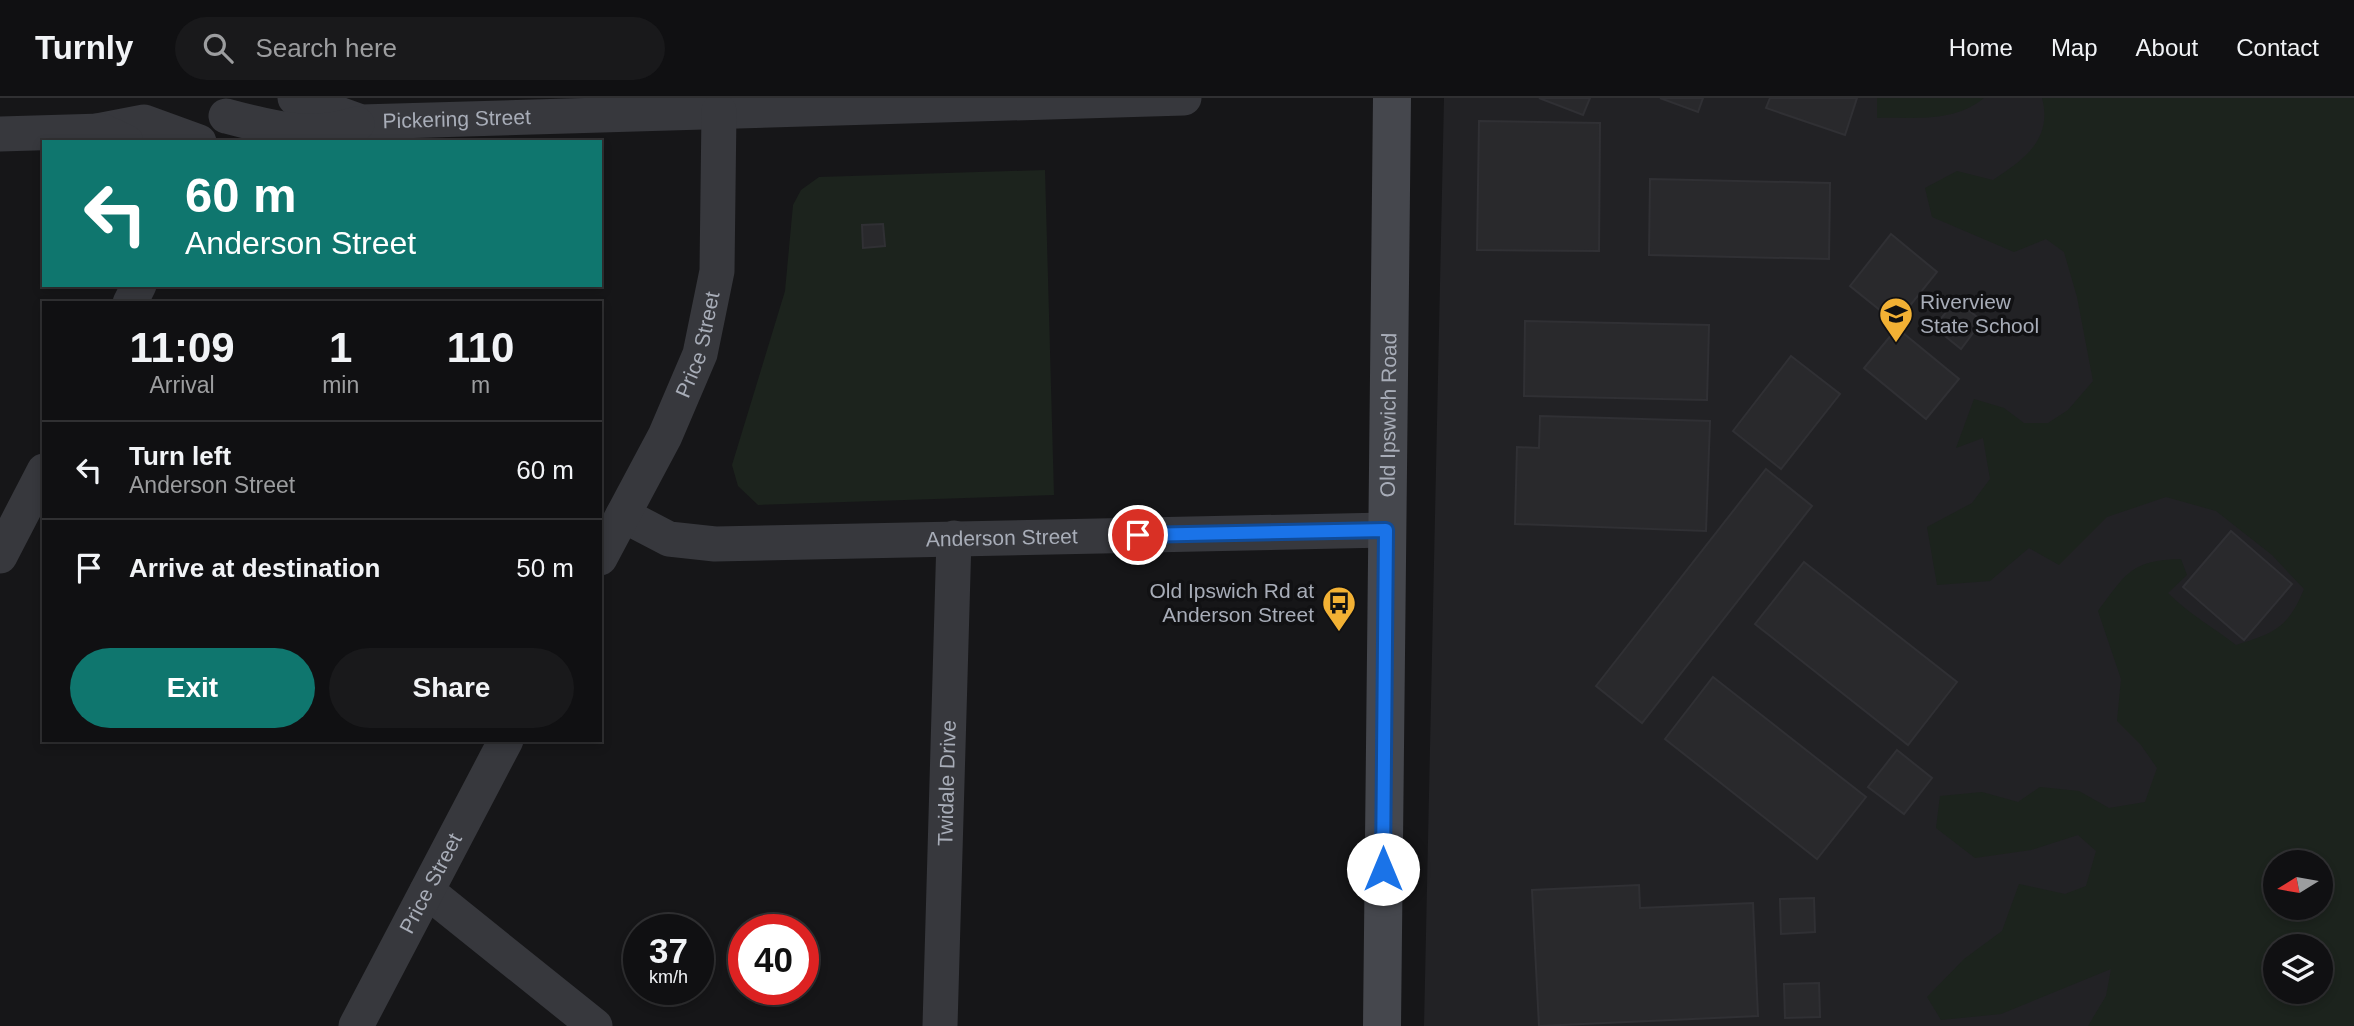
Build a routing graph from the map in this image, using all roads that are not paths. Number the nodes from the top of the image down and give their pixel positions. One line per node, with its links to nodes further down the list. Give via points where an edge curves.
1 (295, 98): 6 (street, Pickering Street)
2 (1184, 98): 4 (street, Pickering Street)
3 (1392, 98): 13 (street, Old Ipswich Road)
4 (719, 111): 6 (street, Pickering Street); 12 (street, Price Street, via 717,271 700,354 665,436)
5 (225, 119): 6 (street, Pickering Street, via 301,132 333,131)
6 (360, 122)
7 (92, 132): 8 (street); 9 (street, via 111,133); 10 (street, via 144,122)
8 (0, 134)
9 (123, 140)
10 (194, 140)
11 (42, 475): 16 (street)
12 (623, 515): 14 (street, Anderson Street, via 669,539 715,544); 15 (street, Price Street)
13 (1386, 530): 14 (street, Anderson Street); 22 (street, Old Ipswich Road)
14 (954, 538): 21 (street, Twidale Drive)
15 (602, 554)
16 (0, 556)
17 (505, 742): 18 (street, Price Street)
18 (427, 891): 19 (street, Price Street); 20 (street)
19 (356, 1026)
20 (595, 1026)
21 (940, 1026)
22 (1382, 1026)

